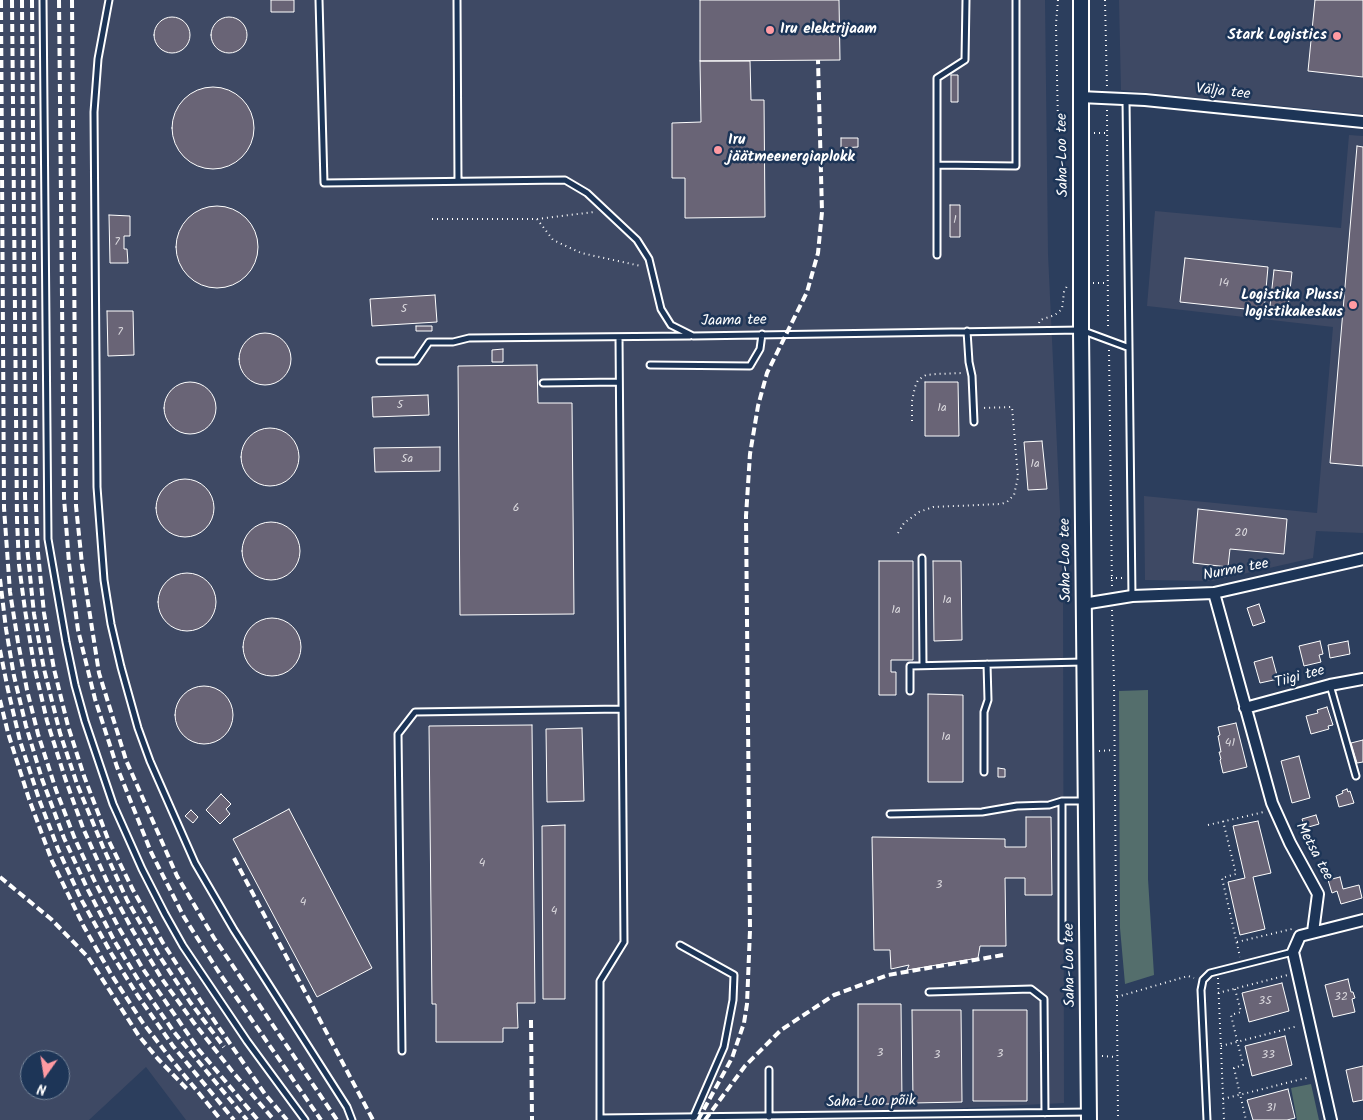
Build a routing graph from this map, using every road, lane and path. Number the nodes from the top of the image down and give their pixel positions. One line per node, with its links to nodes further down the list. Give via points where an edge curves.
1 (43, 0): 93 (lane, via 48,539 75,685 112,804 165,914 247,1041)
2 (109, 0): 94 (lane, via 98,59 94,112 97,487 111,624 138,728 196,863)
3 (319, 0): 17 (lane, Jaama tee, via 324,183)
4 (457, 0): 17 (lane)
5 (966, 0): 16 (lane, via 966,60 937,78)
6 (1016, 0): 16 (lane, via 1016,166)
7 (1058, 0): 14 (path, via 1058,128 1064,132)
8 (1081, 0): 10 (main road, Saha-Loo tee)
9 (1105, 0): 11 (path)
10 (1080, 98): 11 (street, Välja tee); 14 (main road, Saha-Loo tee)
11 (1107, 99): 12 (street, Välja tee)
12 (1126, 100): 13 (street, Välja tee); 28 (lane)
13 (1363, 122)
14 (1080, 132): 15 (path); 23 (main road, Saha-Loo tee)
15 (1107, 133)
16 (937, 165): 21 (lane)
17 (458, 181): 18 (lane, Jaama tee, via 566,180 587,193)
18 (606, 211): 20 (path); 22 (lane, Jaama tee, via 637,240 649,258)
19 (432, 219): 20 (path)
20 (537, 219): 22 (path, via 553,240 581,253)
21 (937, 255)
22 (651, 268): 26 (lane, Jaama tee, via 661,309 671,325)
23 (1081, 330): 24 (lane, Jaama tee); 28 (lane); 44 (main road, Saha-Loo tee)
24 (967, 331): 25 (lane, Jaama tee); 31 (lane)
25 (762, 334): 26 (lane, Jaama tee); 30 (lane, via 760,349 750,366)
26 (692, 336): 27 (lane)
27 (619, 337): 29 (lane, via 469,338 429,342 416,361); 32 (lane)
28 (1127, 347): 41 (lane)
29 (380, 361)
30 (650, 365)
31 (972, 373): 34 (lane); 35 (path, via 926,375 918,380 912,401)
32 (619, 382): 33 (lane); 52 (lane)
33 (543, 383)
34 (974, 408): 36 (lane); 37 (path, via 1012,407 1018,477 1014,495 1001,504 933,507 904,522)
35 (912, 422)
36 (974, 422)
37 (898, 533)
38 (922, 558): 47 (lane)
39 (1363, 559): 42 (street, Nurme tee)
40 (1112, 578): 41 (path)
41 (1131, 578): 43 (lane)
42 (1214, 593): 43 (street, Nurme tee); 51 (street, Metsa tee)
43 (1132, 596): 44 (street, Nurme tee)
44 (1083, 604): 45 (main road, Saha-Loo tee)
45 (1084, 662): 46 (lane); 54 (main road, Saha-Loo tee)
46 (987, 664): 47 (lane); 55 (lane)
47 (923, 665): 50 (lane, via 910,666)
48 (1363, 679): 49 (street, Tiigi tee)
49 (1330, 685): 51 (street, Tiigi tee); 56 (lane)
50 (910, 692)
51 (1245, 708): 64 (street, Metsa tee, via 1272,803 1318,894)
52 (622, 709): 81 (lane, via 415,712 398,734); 92 (lane, via 624,942 600,981)
53 (1114, 750): 54 (path)
54 (1085, 752): 57 (main road, Saha-Loo tee)
55 (984, 772)
56 (1356, 776)
57 (1086, 801): 58 (lane); 82 (main road, Saha-Loo tee)
58 (1062, 802): 60 (lane, via 982,812); 66 (lane)
59 (1266, 811): 61 (path)
60 (890, 814)
61 (1223, 821): 62 (path); 67 (path, via 1236,874 1222,878)
62 (1208, 825)
63 (1363, 920): 64 (street)
64 (1313, 932): 65 (street)
65 (1300, 936): 67 (path, via 1295,928); 69 (street)
66 (1062, 940)
67 (1237, 942): 70 (path)
68 (680, 945): 91 (lane, via 734,975 724,1047)
69 (1293, 952): 70 (lane); 98 (street)
70 (1242, 964): 71 (lane)
71 (1218, 971): 73 (lane); 76 (path)
72 (1290, 974): 74 (path)
73 (1203, 980): 77 (path, via 1188,976); 95 (lane)
74 (1235, 989): 76 (path); 79 (path, via 1241,1012 1231,1014)
75 (929, 992): 88 (lane, via 1031,989 1044,999)
76 (1218, 993): 80 (path)
77 (1118, 997)
78 (1302, 1025): 79 (path)
79 (1238, 1042): 80 (path); 86 (path, via 1243,1065 1234,1068)
80 (1221, 1046): 87 (path)
81 (402, 1051)
82 (1088, 1056): 83 (path); 89 (main road, Saha-Loo tee)
83 (1117, 1057)
84 (769, 1070): 90 (lane)
85 (1314, 1076): 86 (path)
86 (1240, 1094): 87 (path); 97 (path)
87 (1223, 1099): 96 (path)
88 (1045, 1113): 89 (lane, Saha-Loo põik); 90 (lane, Saha-Loo põik)
89 (1089, 1116)
90 (769, 1117): 91 (lane, Saha-Loo põik)
91 (693, 1118): 92 (lane, Saha-Loo põik)
92 (600, 1119)
93 (305, 1120)
94 (352, 1120)
95 (1207, 1120)
96 (1224, 1120)
97 (1245, 1120)
98 (1331, 1120)

